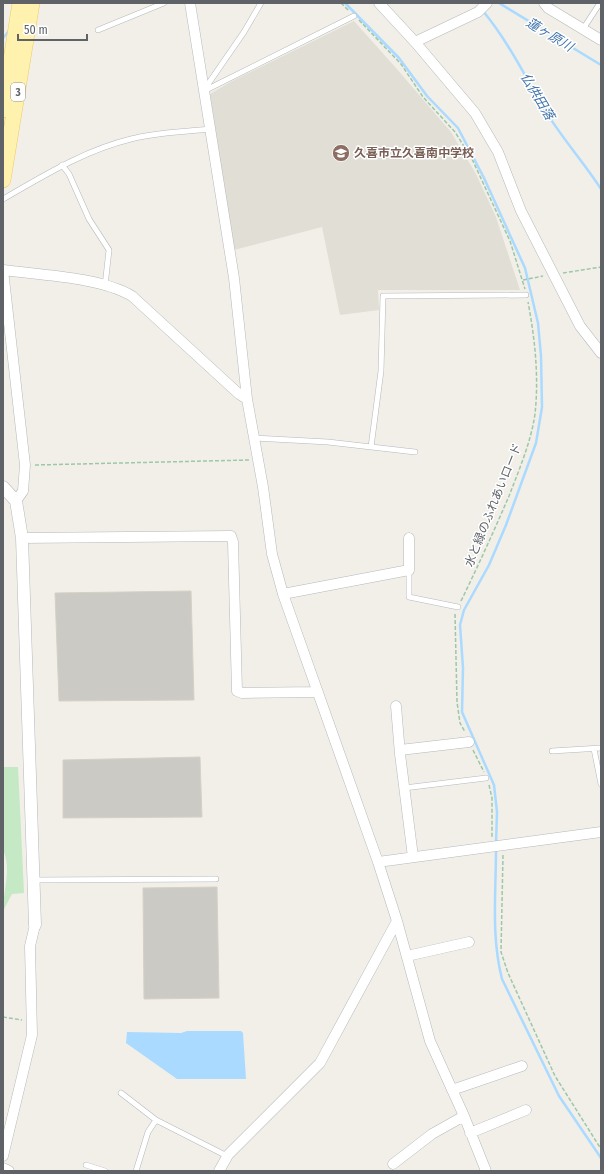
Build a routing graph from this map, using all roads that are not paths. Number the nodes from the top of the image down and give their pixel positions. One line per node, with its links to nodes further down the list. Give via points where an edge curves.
1 (20, 3): 16 (main road, 3)
2 (32, 3): 19 (main road, 3)
3 (164, 3): 12 (lane)
4 (190, 3): 15 (street)
5 (261, 3): 15 (lane)
6 (487, 3): 14 (street, via 478,12)
7 (544, 3): 11 (street)
8 (600, 3): 11 (lane)
9 (385, 5): 14 (street)
10 (354, 15): 15 (lane)
11 (583, 29): 13 (street)
12 (98, 30)
13 (601, 40)
14 (415, 42): 24 (street, via 475,113 498,152 521,211 580,326)
15 (204, 91): 17 (street)
16 (3, 110)
17 (210, 129): 18 (lane, via 131,138); 25 (street, via 234,278)
18 (62, 166): 20 (lane); 22 (lane, via 69,174 89,219 110,250)
19 (3, 180)
20 (3, 199)
21 (3, 270): 22 (street); 30 (street, via 25,465 23,491)
22 (105, 286): 25 (street, via 132,296)
23 (526, 295): 27 (lane, via 383,296 381,371)
24 (601, 354)
25 (247, 399): 26 (street)
26 (254, 438): 27 (lane); 34 (street, via 272,554)
27 (371, 447): 28 (lane)
28 (415, 452)
29 (3, 487): 30 (street)
30 (16, 501): 31 (street)
31 (22, 538): 36 (street, via 231,536 237,691); 50 (street)
32 (409, 538): 33 (street)
33 (409, 570): 34 (street); 35 (lane, via 408,597)
34 (283, 594): 36 (street)
35 (458, 607)
36 (318, 692): 48 (street)
37 (396, 706): 41 (street)
38 (470, 742): 41 (street)
39 (601, 748): 40 (lane)
40 (594, 749): 42 (lane); 44 (lane)
41 (400, 750): 45 (street)
42 (552, 751)
43 (486, 778): 45 (lane)
44 (601, 784)
45 (404, 788): 47 (street)
46 (601, 832): 47 (street)
47 (413, 857): 48 (street)
48 (378, 862): 51 (street)
49 (216, 879): 50 (lane)
50 (34, 880): 52 (street)
51 (397, 921): 54 (street); 63 (street, via 320,1064)
52 (35, 925): 62 (street, via 30,946 32,1035)
53 (469, 942): 54 (street)
54 (407, 956): 56 (street, via 430,1041)
55 (522, 1066): 56 (street)
56 (452, 1090): 59 (street)
57 (121, 1093): 60 (lane)
58 (526, 1110): 61 (street)
59 (464, 1116): 61 (street); 64 (street, via 432,1134)
60 (156, 1120): 63 (lane); 69 (lane, via 148,1132)
61 (470, 1133): 71 (street)
62 (3, 1156)
63 (227, 1156): 70 (street)
64 (393, 1164)
65 (86, 1165): 68 (lane)
66 (3, 1168): 67 (street)
67 (9, 1171)
68 (105, 1171)
69 (136, 1171)
70 (219, 1171)
71 (486, 1171)

